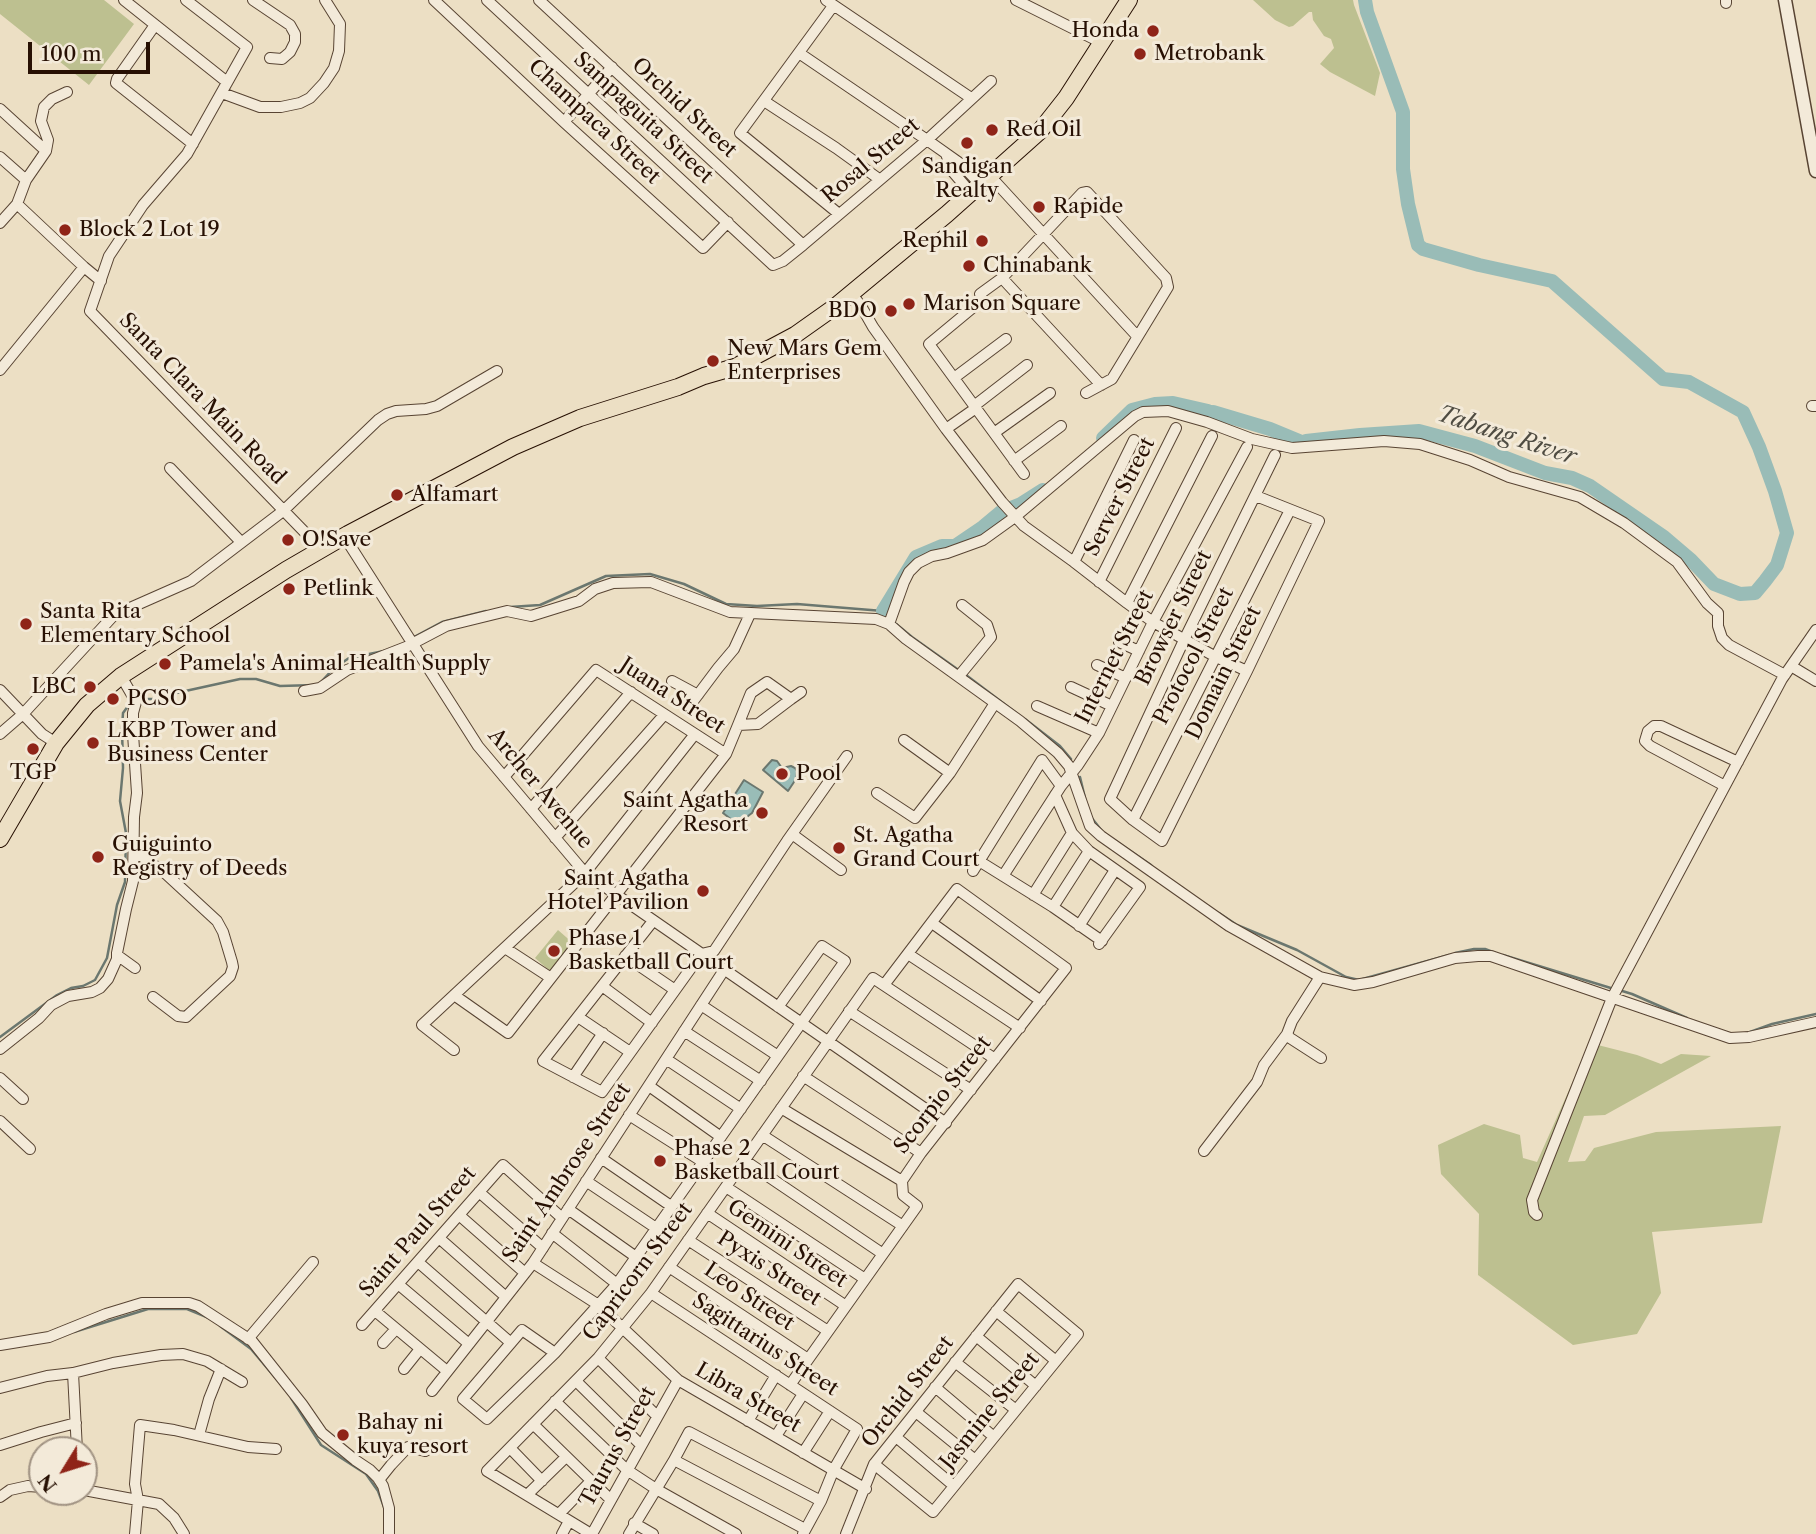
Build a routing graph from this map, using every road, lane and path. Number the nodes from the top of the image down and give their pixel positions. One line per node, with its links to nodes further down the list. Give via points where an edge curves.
1 (124, 0): 12 (street)
2 (186, 0): 18 (street, Santa Clara Main Road, via 247,47)
3 (253, 0): 15 (street, via 290,25 295,34 290,52 282,60)
4 (325, 0): 20 (street, via 340,24 339,51 334,68 310,98 281,107 260,107)
5 (434, 0): 25 (street, Champaca Street)
6 (487, 0): 21 (street, Sampaguita Street)
7 (539, 0): 16 (street, Orchid Street)
8 (1016, 0): 13 (street)
9 (1129, 0): 13 (highway)
10 (1785, 0): 30 (street)
11 (829, 3): 14 (street); 22 (street)
12 (155, 25): 18 (street); 27 (street, via 116,83)
13 (1102, 43): 33 (highway, via 1046,123)
14 (799, 53): 23 (street); 26 (street)
15 (270, 58)
16 (612, 67): 21 (street); 39 (street, Orchid Street)
17 (991, 81): 22 (street, Rosal Street)
18 (227, 82): 20 (street, Santa Clara Main Road)
19 (67, 92): 28 (street, via 44,107 41,121 48,140)
20 (222, 93): 27 (street, Santa Clara Main Road)
21 (588, 94): 25 (street); 36 (street, Sampaguita Street)
22 (971, 98): 26 (street, Rosal Street)
23 (764, 101): 31 (street); 35 (street, via 740,133)
24 (0, 109): 28 (street)
25 (564, 122): 36 (street, Champaca Street, via 703,248)
26 (927, 139): 31 (street, Rosal Street); 33 (street, via 945,153 953,172)
27 (193, 144): 43 (street, Santa Clara Main Road, via 143,205 109,257)
28 (46, 151): 32 (street)
29 (0, 157): 32 (street)
30 (1816, 171)
31 (879, 179): 35 (street, Rosal Street)
32 (26, 180): 34 (street)
33 (980, 184): 38 (street); 44 (highway)
34 (17, 204): 37 (street); 41 (street)
35 (839, 214): 39 (street, Rosal Street)
36 (728, 222): 40 (street, Sampaguita Street)
37 (0, 223)
38 (1043, 233): 42 (street); 45 (street); 45 (street, via 1087,192 1166,278 1168,287)
39 (803, 245): 40 (street, Rosal Street)
40 (773, 265)
41 (84, 267): 43 (street); 48 (street)
42 (1002, 278): 50 (street, via 929,344); 51 (street)
43 (101, 281): 68 (street, Santa Clara Main Road, via 90,311)
44 (852, 294): 57 (street); 70 (highway, via 796,335 735,367 562,424)
45 (1138, 336): 51 (street, via 1112,379)
46 (1006, 339): 50 (street)
47 (1027, 365): 54 (street)
48 (0, 370)
49 (497, 371): 68 (street, via 437,406 387,414)
50 (954, 378): 54 (street)
51 (1101, 385): 53 (street)
52 (1050, 393): 58 (street)
53 (1086, 393)
54 (975, 407): 57 (street); 58 (street)
55 (1061, 426): 63 (street)
56 (1176, 428): 74 (street, Server Street)
57 (946, 429): 69 (street)
58 (994, 433): 63 (street)
59 (1212, 436): 75 (street)
60 (1134, 440): 73 (street)
61 (1247, 447): 78 (street, Internet Street)
62 (1275, 455): 66 (street, Browser Street)
63 (1014, 461): 65 (street)
64 (170, 468): 71 (street)
65 (1024, 474)
66 (1256, 496): 67 (street); 81 (street, Browser Street)
67 (1290, 510): 85 (street, Protocol Street); 88 (street, Domain Street, via 1319,521)
68 (283, 511): 71 (street); 72 (street, Santa Clara Main Road)
69 (1013, 516): 73 (street); 79 (street, via 983,540 918,563 908,572); 87 (street, via 1143,412 1168,411 1292,448 1384,441 1420,444 1580,497 1624,523 1677,562 1718,613 1722,638 1729,645)
70 (344, 536): 72 (highway); 83 (street, Archer Avenue)
71 (241, 542): 103 (street, via 191,580 106,621)
72 (321, 550): 90 (highway)
73 (1074, 562): 74 (street)
74 (1099, 582): 75 (street)
75 (1127, 603): 78 (street)
76 (962, 605): 89 (street, via 987,625 991,637)
77 (750, 614): 79 (street, via 876,619); 83 (street, via 730,612 651,582 613,583 579,601 531,615 508,611 446,626); 92 (street, via 734,649 694,700)
78 (1153, 622): 81 (street); 84 (street, Internet Street)
79 (889, 624): 89 (street)
80 (1816, 631): 87 (street)
81 (1184, 639): 85 (street); 121 (street, Browser Street, via 1110,799)
82 (1119, 642): 84 (street)
83 (413, 644): 96 (street, via 347,670 320,688); 116 (street, Archer Avenue, via 478,747)
84 (1139, 651): 91 (street, Internet Street)
85 (1216, 657): 88 (street); 121 (street, Protocol Street)
86 (1097, 665): 91 (street)
87 (1788, 670): 93 (street); 113 (street)
88 (1247, 671): 121 (street, Domain Street, via 1162,841)
89 (961, 674): 100 (street)
90 (121, 676): 110 (highway, via 87,705); 126 (street, via 134,699)
91 (1126, 678): 102 (street, Internet Street)
92 (673, 681)
93 (1816, 681)
94 (1071, 687): 102 (street)
95 (0, 690): 103 (street)
96 (304, 691)
97 (631, 692): 104 (street, Juana Street); 116 (street, Juana Street, via 596,670); 120 (street)
98 (801, 692): 99 (street)
99 (792, 699): 105 (street, via 758,723); 105 (street, via 767,682 751,693)
100 (995, 703): 114 (street); 115 (street, via 1049,745)
101 (1037, 706): 106 (street)
102 (1112, 706): 106 (street, Internet Street)
103 (23, 714): 107 (street); 110 (street)
104 (664, 715): 108 (street, Juana Street); 124 (street)
105 (738, 725): 111 (street)
106 (1099, 733): 115 (street, Internet Street)
107 (0, 734)
108 (695, 734): 111 (street, Juana Street); 132 (street)
109 (904, 740): 114 (street)
110 (56, 743): 125 (highway)
111 (726, 754): 134 (street)
112 (847, 756): 123 (street)
113 (1738, 762): 117 (street); 117 (street, via 1661,726 1648,731 1645,741 1650,746)
114 (950, 773): 119 (street, via 915,818)
115 (1071, 774): 118 (street, Internet Street); 147 (street, via 1090,826 1101,836 1229,926)
116 (504, 777): 120 (street, Archer Avenue)
117 (1725, 786): 154 (street)
118 (1058, 791): 122 (street); 128 (street, via 1042,760); 133 (street, Internet Street)
119 (877, 793)
120 (531, 809): 124 (street, Archer Avenue)
121 (1133, 820)
122 (1072, 833): 127 (street); 135 (street)
123 (792, 834): 129 (street); 141 (street, via 714,951)
124 (555, 838): 132 (street, Archer Avenue)
125 (0, 839)
126 (134, 851): 143 (street, via 133,881); 153 (street, via 218,921 233,967 230,976 186,1017)
127 (1090, 851): 130 (street); 136 (street)
128 (979, 861): 131 (street); 133 (street)
129 (841, 870)
130 (1115, 870): 139 (street); 139 (street, via 1140,887 1101,942)
131 (973, 871)
132 (585, 873): 134 (street, Archer Avenue); 140 (street)
133 (1003, 876): 135 (street)
134 (616, 895): 137 (street, Archer Avenue); 148 (street)
135 (1033, 895): 136 (street)
136 (1053, 908): 139 (street)
137 (653, 921): 141 (street, Archer Avenue); 144 (street)
138 (932, 923): 142 (street); 155 (street); 155 (street, Scorpio Street, via 957,889 1066,968)
139 (1079, 926)
140 (505, 948): 148 (street); 152 (street)
141 (701, 954): 146 (street, Archer Avenue); 151 (street)
142 (908, 954): 149 (street); 163 (street)
143 (117, 955): 145 (street); 168 (street, via 100,988 51,1005)
144 (625, 957): 150 (street); 151 (street)
145 (135, 968)
146 (724, 970): 156 (street, Saint Ambrose Street); 157 (street, Archer Avenue)
147 (1320, 977): 154 (street, via 1354,985 1455,958 1491,956); 166 (street)
148 (551, 978): 152 (street, via 508,1033)
149 (884, 985): 158 (street, Capricorn Street, via 873,978); 174 (street)
150 (602, 986): 159 (street); 161 (street)
151 (675, 990): 161 (street)
152 (454, 995): 169 (street, via 422,1025)
153 (153, 997)
154 (1612, 998): 160 (street, via 1730,1038); 203 (street, via 1532,1200)
155 (1041, 1001): 163 (street, Scorpio Street)
156 (701, 1005): 164 (street, Saint Ambrose Street); 171 (street)
157 (778, 1007): 162 (street, Archer Avenue); 162 (street, via 822,946 845,961)
158 (849, 1011): 167 (street, Capricorn Street); 180 (street)
159 (578, 1017): 165 (street); 176 (street, via 543,1061)
160 (1816, 1022)
161 (652, 1023): 170 (street)
162 (801, 1023): 167 (street, Archer Avenue); 171 (street)
163 (1020, 1028): 174 (street, Scorpio Street)
164 (684, 1031): 173 (street, Saint Ambrose Street); 178 (street)
165 (603, 1033): 170 (street); 176 (street)
166 (1287, 1034): 172 (street); 190 (street)
167 (828, 1042): 175 (street, Capricorn Street); 186 (street, Archer Avenue)
168 (0, 1049)
169 (454, 1050)
170 (630, 1052): 176 (street, via 602,1092)
171 (778, 1056): 178 (street)
172 (1321, 1058)
173 (666, 1059): 179 (street, Saint Ambrose Street); 183 (street)
174 (995, 1059): 180 (street, Scorpio Street)
175 (803, 1076): 182 (street, Capricorn Street); 191 (street)
176 (573, 1077)
177 (0, 1078): 181 (street)
178 (761, 1081): 183 (street)
179 (649, 1086): 184 (street, Saint Ambrose Street); 188 (street)
180 (971, 1090): 186 (street, Scorpio Street)
181 (23, 1099)
182 (781, 1108): 187 (street, Capricorn Street); 196 (street)
183 (741, 1109): 188 (street)
184 (629, 1115): 192 (street, Saint Ambrose Street); 194 (street)
185 (0, 1121): 189 (street)
186 (946, 1123): 191 (street, Scorpio Street)
187 (762, 1135): 193 (street, Capricorn Street); 204 (street)
188 (721, 1137): 194 (street)
189 (30, 1149)
190 (1204, 1151)
191 (921, 1153): 196 (street, Scorpio Street)
192 (601, 1158): 195 (street, Saint Ambrose Street); 199 (street)
193 (744, 1160): 197 (street, Capricorn Street); 210 (street)
194 (703, 1162): 199 (street)
195 (586, 1181): 201 (street, Saint Ambrose Street); 205 (street)
196 (902, 1181): 204 (street, Scorpio Street, via 903,1195 917,1206)
197 (726, 1186): 200 (street, Capricorn Street); 217 (street)
198 (479, 1192): 201 (street, Saint Paul Street, via 503,1165); 202 (street, Saint Paul Street); 209 (street)
199 (671, 1206): 205 (street)
200 (707, 1213): 208 (street, Capricorn Street); 223 (street, Gemini Street)
201 (565, 1214): 206 (street, Saint Ambrose Street); 211 (street)
202 (459, 1215): 207 (street, Saint Paul Street); 216 (street)
203 (1537, 1215)
204 (903, 1226): 210 (street, Scorpio Street)
205 (656, 1228): 211 (street)
206 (552, 1233): 209 (street, Saint Ambrose Street); 219 (street)
207 (439, 1238): 213 (street, Saint Paul Street); 221 (street)
208 (688, 1240): 215 (street, Capricorn Street); 230 (street, Pyxis Street)
209 (543, 1248): 214 (street, Saint Ambrose Street)
210 (883, 1254): 217 (street, Scorpio Street)
211 (636, 1257): 219 (street)
212 (313, 1262): 233 (street)
213 (418, 1262): 218 (street, Saint Paul Street); 226 (street)
214 (533, 1263): 216 (street, Saint Ambrose Street); 222 (street, Libra Street)
215 (669, 1267): 220 (street, Capricorn Street); 241 (street, Leo Street)
216 (525, 1273): 221 (street, Saint Ambrose Street)
217 (865, 1279): 223 (street, Scorpio Street)
218 (398, 1284): 224 (street, Saint Paul Street); 236 (street)
219 (617, 1284): 222 (street)
220 (651, 1293): 228 (street, Capricorn Street); 248 (street, Sagittarius Street)
221 (506, 1297): 226 (street, Saint Ambrose Street)
222 (597, 1304): 228 (street, Libra Street); 239 (street)
223 (846, 1306): 230 (street, Scorpio Street)
224 (375, 1311): 227 (street, Saint Paul Street); 229 (street)
225 (996, 1311): 231 (street, Orchid Street, via 1018,1284); 232 (street, Orchid Street); 242 (street)
226 (487, 1321): 235 (street); 236 (street, Saint Ambrose Street)
227 (362, 1325)
228 (622, 1327): 240 (street, Capricorn Street); 249 (street, Libra Street)
229 (396, 1329): 234 (street); 238 (street)
230 (828, 1331): 241 (street, Scorpio Street)
231 (1078, 1334): 242 (street, Jasmine Street)
232 (976, 1336): 243 (street, Orchid Street); 253 (street)
233 (248, 1339): 237 (street, via 198,1306 142,1303 50,1337); 283 (street, via 322,1433)
234 (383, 1343)
235 (511, 1343): 239 (street, via 522,1330); 239 (street, via 463,1399 487,1419)
236 (469, 1344): 246 (street, Saint Ambrose Street)
237 (0, 1345)
238 (420, 1349): 245 (street); 246 (street)
239 (555, 1353)
240 (598, 1358): 250 (street, Capricorn Street); 262 (street)
241 (808, 1359): 252 (street, Scorpio Street)
242 (1056, 1361): 253 (street, Jasmine Street)
243 (955, 1363): 254 (street, Orchid Street); 259 (street)
244 (221, 1369): 247 (street, via 183,1354); 251 (street); 266 (street)
245 (404, 1369)
246 (447, 1371): 256 (street, Saint Ambrose Street)
247 (73, 1373): 255 (street); 264 (street)
248 (776, 1375): 252 (street, Sagittarius Street); 263 (street)
249 (678, 1380): 262 (street, Taurus Street); 263 (street, Libra Street)
250 (576, 1381): 258 (street, Capricorn Street); 272 (street)
251 (242, 1382)
252 (790, 1385): 257 (street, Sagittarius Street)
253 (1036, 1386): 259 (street, Jasmine Street)
254 (935, 1387): 261 (street, Orchid Street); 270 (street)
255 (0, 1388)
256 (432, 1391)
257 (803, 1394): 260 (street, Sagittarius Street); 268 (street)
258 (555, 1401): 265 (street, Capricorn Street); 282 (street)
259 (1016, 1410): 270 (street, Jasmine Street)
260 (830, 1411): 276 (street); 281 (street, Sagittarius Street, via 857,1429)
261 (916, 1412): 269 (street, Orchid Street); 279 (street)
262 (657, 1416): 272 (street, Taurus Street)
263 (748, 1421): 268 (street, Libra Street)
264 (76, 1423): 267 (street); 271 (street)
265 (533, 1424): 274 (street, Capricorn Street); 277 (street)
266 (199, 1435): 275 (street); 293 (street, via 141,1425 135,1484)
267 (76, 1436)
268 (776, 1436): 276 (street, Libra Street)
269 (896, 1437): 280 (street, Orchid Street); 287 (street)
270 (994, 1437): 279 (street, Jasmine Street)
271 (0, 1445)
272 (641, 1445): 282 (street, Taurus Street)
273 (430, 1448): 283 (street, via 408,1447)
274 (510, 1448): 284 (street); 291 (street, Capricorn Street, via 487,1471)
275 (276, 1449)
276 (803, 1453): 281 (street, Libra Street)
277 (566, 1457): 284 (street); 285 (street)
278 (674, 1460): 288 (street); 295 (street, via 689,1432); 299 (street)
279 (975, 1460): 287 (street, Jasmine Street)
280 (874, 1464): 287 (street, Jasmine Street, via 933,1512); 289 (street, Orchid Street)
281 (834, 1469): 289 (street, Libra Street); 295 (street)
282 (627, 1470): 288 (street); 294 (street, Taurus Street)
283 (379, 1480): 302 (street, via 388,1508)
284 (542, 1481): 291 (street)
285 (591, 1481): 294 (street); 296 (street)
286 (28, 1486): 292 (street)
287 (954, 1486)
288 (656, 1489): 298 (street); 307 (street)
289 (866, 1489): 308 (street, Orchid Street)
290 (98, 1493): 293 (street)
291 (527, 1495): 296 (street)
292 (0, 1497)
293 (138, 1500): 300 (street); 301 (street, via 159,1504)
294 (611, 1500): 304 (street, Taurus Street)
295 (821, 1501): 299 (street)
296 (559, 1514): 297 (street)
297 (569, 1521): 303 (street); 304 (street)
298 (634, 1523): 305 (street); 306 (street)
299 (804, 1532)
300 (135, 1534)
301 (184, 1534)
302 (389, 1534)
303 (562, 1534)
304 (591, 1534)
305 (629, 1534)
306 (653, 1534)
307 (736, 1534)
308 (846, 1534)

